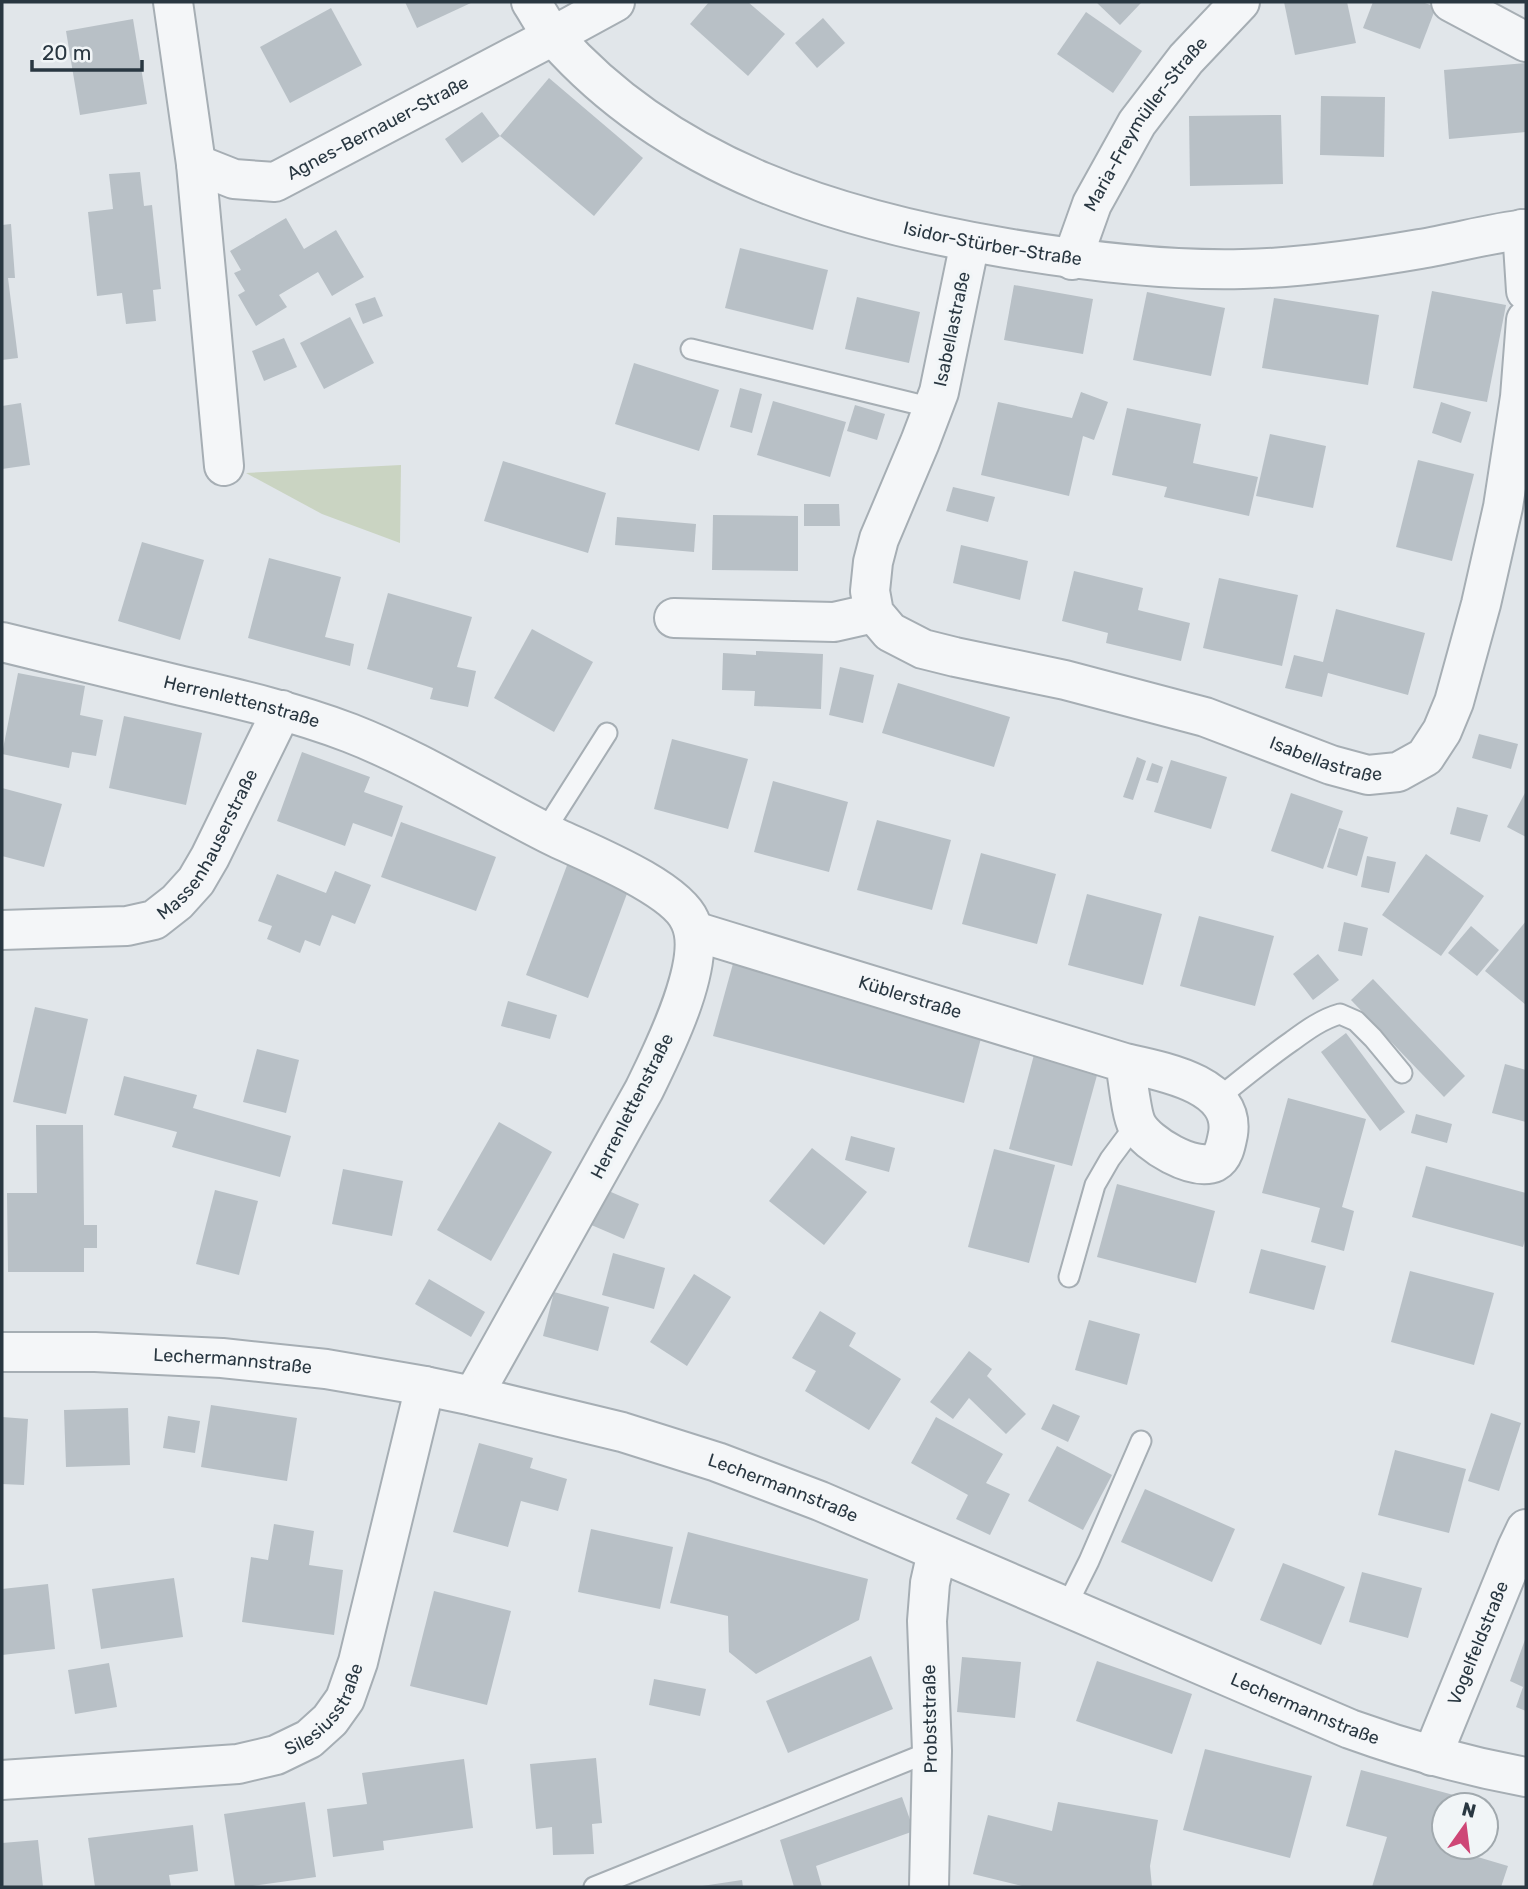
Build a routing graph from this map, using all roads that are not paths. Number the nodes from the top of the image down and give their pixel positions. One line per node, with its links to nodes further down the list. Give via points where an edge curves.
1 (173, 2): 8 (street)
2 (531, 2): 6 (street, Isidor-Stürber-Straße)
3 (615, 2): 6 (street, Agnes-Bernauer-Straße)
4 (1240, 2): 11 (street, Maria-Freymüller-Straße, via 1186,58 1137,123 1093,204)
5 (1451, 2): 7 (street)
6 (553, 36): 8 (street, Agnes-Bernauer-Straße, via 275,182 234,179); 10 (street, Isidor-Stürber-Straße, via 605,88 688,147 813,203 891,226)
7 (1526, 42)
8 (196, 163): 17 (street)
9 (1524, 229): 11 (street, Isidor-Stürber-Straße, via 1338,262 1242,269); 12 (street)
10 (970, 242): 11 (street, Isidor-Stürber-Straße); 16 (street, Isabellastraße)
11 (1072, 260)
12 (1526, 291)
13 (1526, 320): 15 (street, Isabellastraße)
14 (691, 349): 16 (lane)
15 (1523, 398): 18 (street, Isabellastraße, via 1481,604 1454,702 1425,757 1398,772 1368,775 1205,717 923,649 890,632)
16 (933, 408): 18 (street, Isabellastraße, via 878,538 870,590)
17 (224, 466)
18 (874, 613): 19 (street, via 834,622)
19 (674, 618)
20 (2, 642): 21 (street, Herrenlettenstraße)
21 (282, 710): 23 (street, Herrenlettenstraße, via 415,763); 24 (street, Massenhauserstraße, via 210,857 177,902 154,920 127,926)
22 (607, 733): 23 (lane)
23 (544, 832): 25 (street, Herrenlettenstraße, via 662,890 690,919)
24 (4, 929)
25 (694, 931): 26 (street, Küblerstraße); 33 (street, Herrenlettenstraße, via 688,982 666,1045)
26 (1125, 1063): 28 (street, Küblerstraße, via 1185,1079); 29 (street)
27 (1402, 1073): 28 (lane, via 1374,1038 1356,1021 1340,1014 1311,1027)
28 (1217, 1099): 29 (street, via 1229,1122 1222,1156 1214,1162 1193,1162 1173,1155 1155,1146)
29 (1136, 1124): 30 (lane, via 1095,1185)
30 (1069, 1277)
31 (2, 1352): 32 (street, Lechermannstraße, via 222,1357)
32 (425, 1385): 33 (street, Lechermannstraße); 41 (street, Silesiusstraße, via 358,1662 345,1699 330,1720 309,1739 276,1755 238,1764)
33 (473, 1396): 36 (street, Lechermannstraße, via 622,1432 717,1462)
34 (1141, 1441): 37 (lane)
35 (1526, 1529): 39 (street, Vogelfeldstraße)
36 (937, 1552): 37 (street, Lechermannstraße); 38 (street, Probststraße, via 927,1622)
37 (1066, 1607): 39 (street, Lechermannstraße, via 1350,1729)
38 (932, 1751): 42 (lane); 43 (street, Probststraße)
39 (1432, 1756): 40 (street, Lechermannstraße)
40 (1526, 1777)
41 (2, 1780)
42 (594, 1887)
43 (929, 1887)

